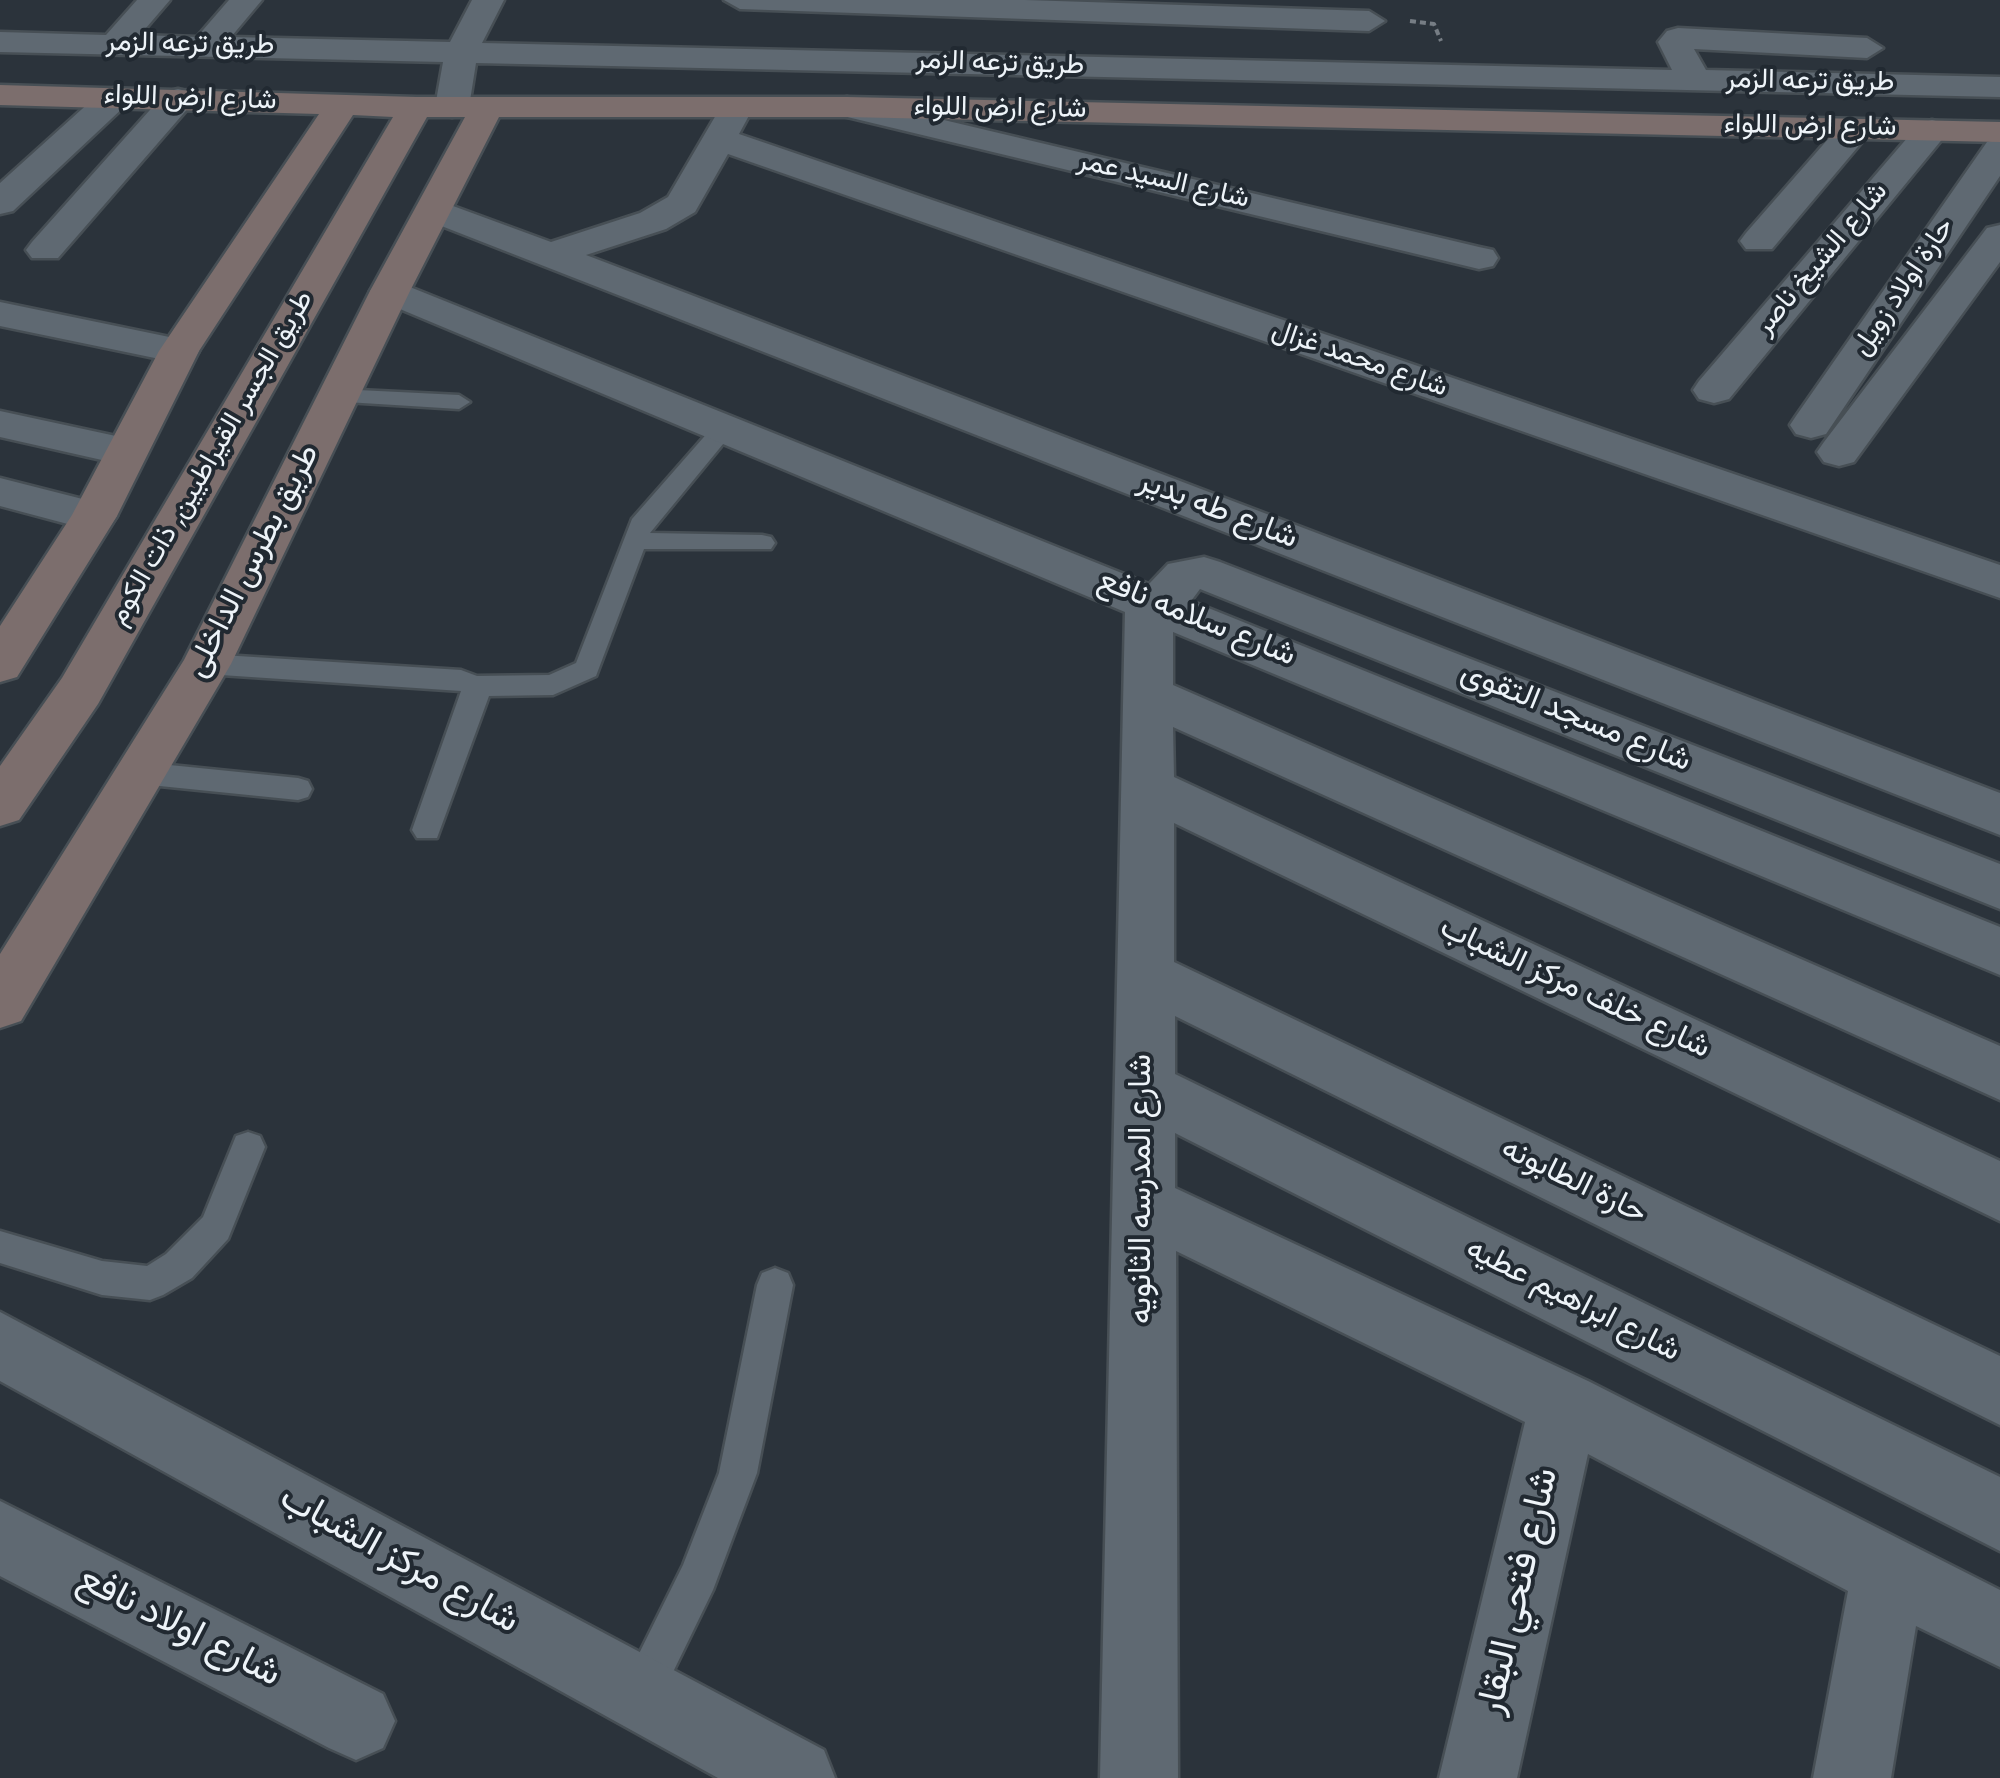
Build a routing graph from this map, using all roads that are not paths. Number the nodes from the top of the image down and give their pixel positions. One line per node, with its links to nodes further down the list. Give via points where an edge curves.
1 (154, 0): 8 (street)
2 (246, 0): 9 (street)
3 (488, 0): 11 (street)
4 (740, 0): 6 (street)
5 (1368, 10): 6 (street); 13 (street)
6 (1092, 12): 12 (street)
7 (0, 42): 8 (street, طريق ترعه الزمر)
8 (98, 44): 9 (street, طريق ترعه الزمر); 17 (street)
9 (206, 47): 11 (street, طريق ترعه الزمر)
10 (1867, 48): 14 (street, via 1678,38 1674,42)
11 (462, 50): 12 (street, طريق ترعه الزمر); 21 (street)
12 (1076, 67): 13 (street, طريق ترعه الزمر); 23 (street)
13 (1374, 74): 14 (street, طريق ترعه الزمر)
14 (1695, 81): 15 (street, طريق ترعه الزمر)
15 (2000, 88)
16 (0, 95): 17 (street, شارع ارض اللواء)
17 (37, 96): 18 (street, شارع ارض اللواء)
18 (114, 98): 19 (street, شارع ارض اللواء); 29 (street)
19 (178, 99): 20 (street, شارع ارض اللواء); 33 (street)
20 (343, 104): 21 (street, شارع ارض اللواء); 38 (street)
21 (452, 107): 24 (street, شارع ارض اللواء); 30 (street, طريق بطرس الداخلى); 58 (street, طريق الجسر القيراطيين, ذات الكوم)
22 (847, 107): 23 (street, شارع ارض اللواء); 24 (street, شارع ارض اللواء); 35 (street, شارع السيد عمر)
23 (1063, 112): 25 (street, شارع ارض اللواء)
24 (728, 123): 34 (street, via 682,204 670,213); 49 (street, شارع محمد غزال)
25 (1855, 129): 26 (street, شارع ارض اللواء); 32 (street)
26 (1932, 130): 27 (street, شارع ارض اللواء); 39 (street, شارع الشيخ ناصر)
27 (2000, 132)
28 (2000, 150): 31 (street, حارة اولاد زويل, via 1825,438)
29 (0, 203)
30 (434, 210): 34 (street, شارع طه بدير); 36 (street, طريق بطرس الداخلى)
31 (2000, 236)
32 (1759, 241)
33 (45, 250)
34 (552, 254): 59 (street, شارع طه بدير)
35 (1478, 258)
36 (390, 291): 40 (street, طريق بطرس الداخلى); 43 (street, شارع سلامه نافع)
37 (0, 314): 38 (street)
38 (179, 350): 44 (street)
39 (1714, 390)
40 (338, 396): 41 (lane); 51 (street, طريق بطرس الداخلى)
41 (459, 402)
42 (0, 424): 44 (street)
43 (725, 427): 47 (lane, via 653,508); 50 (street, شارع سلامه نافع)
44 (124, 452): 46 (street)
45 (0, 492): 46 (street)
46 (94, 516): 52 (street)
47 (634, 540): 48 (lane); 53 (lane, via 587,669 553,686)
48 (762, 543)
49 (2000, 582)
50 (1156, 603): 54 (street, شارع المدرسه الثانويه); 61 (street, شارع مسجد التقوى, via 1184,574 1204,573); 62 (street, شارع سلامه نافع)
51 (206, 664): 53 (lane); 55 (street, طريق بطرس الداخلى)
52 (0, 665)
53 (474, 686): 60 (lane, via 476,698)
54 (1148, 695): 56 (street, شارع المدرسه الثانويه); 65 (street)
55 (140, 772): 57 (lane); 64 (street, طريق بطرس الداخلى)
56 (1148, 788): 63 (street, شارع المدرسه الثانويه); 68 (street, شارع خلف مركز الشباب)
57 (298, 789)
58 (0, 806)
59 (2000, 815)
60 (426, 830)
61 (2000, 887)
62 (2000, 952)
63 (1146, 975): 66 (street, شارع المدرسه الثانويه); 73 (street, حارة الطابونه)
64 (0, 1004)
65 (2000, 1074)
66 (1145, 1088): 69 (street, شارع المدرسه الثانويه); 75 (street, شارع ابراهيم عطيه)
67 (248, 1147): 70 (lane, via 216,1228 179,1266 150,1283 102,1278)
68 (2000, 1192)
69 (1144, 1204): 74 (street); 82 (street, شارع المدرسه الثانويه)
70 (0, 1246)
71 (775, 1286): 79 (lane, via 738,1473 698,1576)
72 (0, 1345): 79 (street, شارع مركز الشباب)
73 (2000, 1392)
74 (1564, 1406): 77 (street); 83 (street, شارع فتحي البقار)
75 (2000, 1516)
76 (0, 1537): 80 (street, شارع اولاد نافع)
77 (1888, 1573): 78 (street); 84 (street)
78 (2000, 1630)
79 (640, 1694): 81 (street, شارع مركز الشباب)
80 (356, 1721)
81 (796, 1778)
82 (1139, 1778)
83 (1478, 1778)
84 (1852, 1778)

